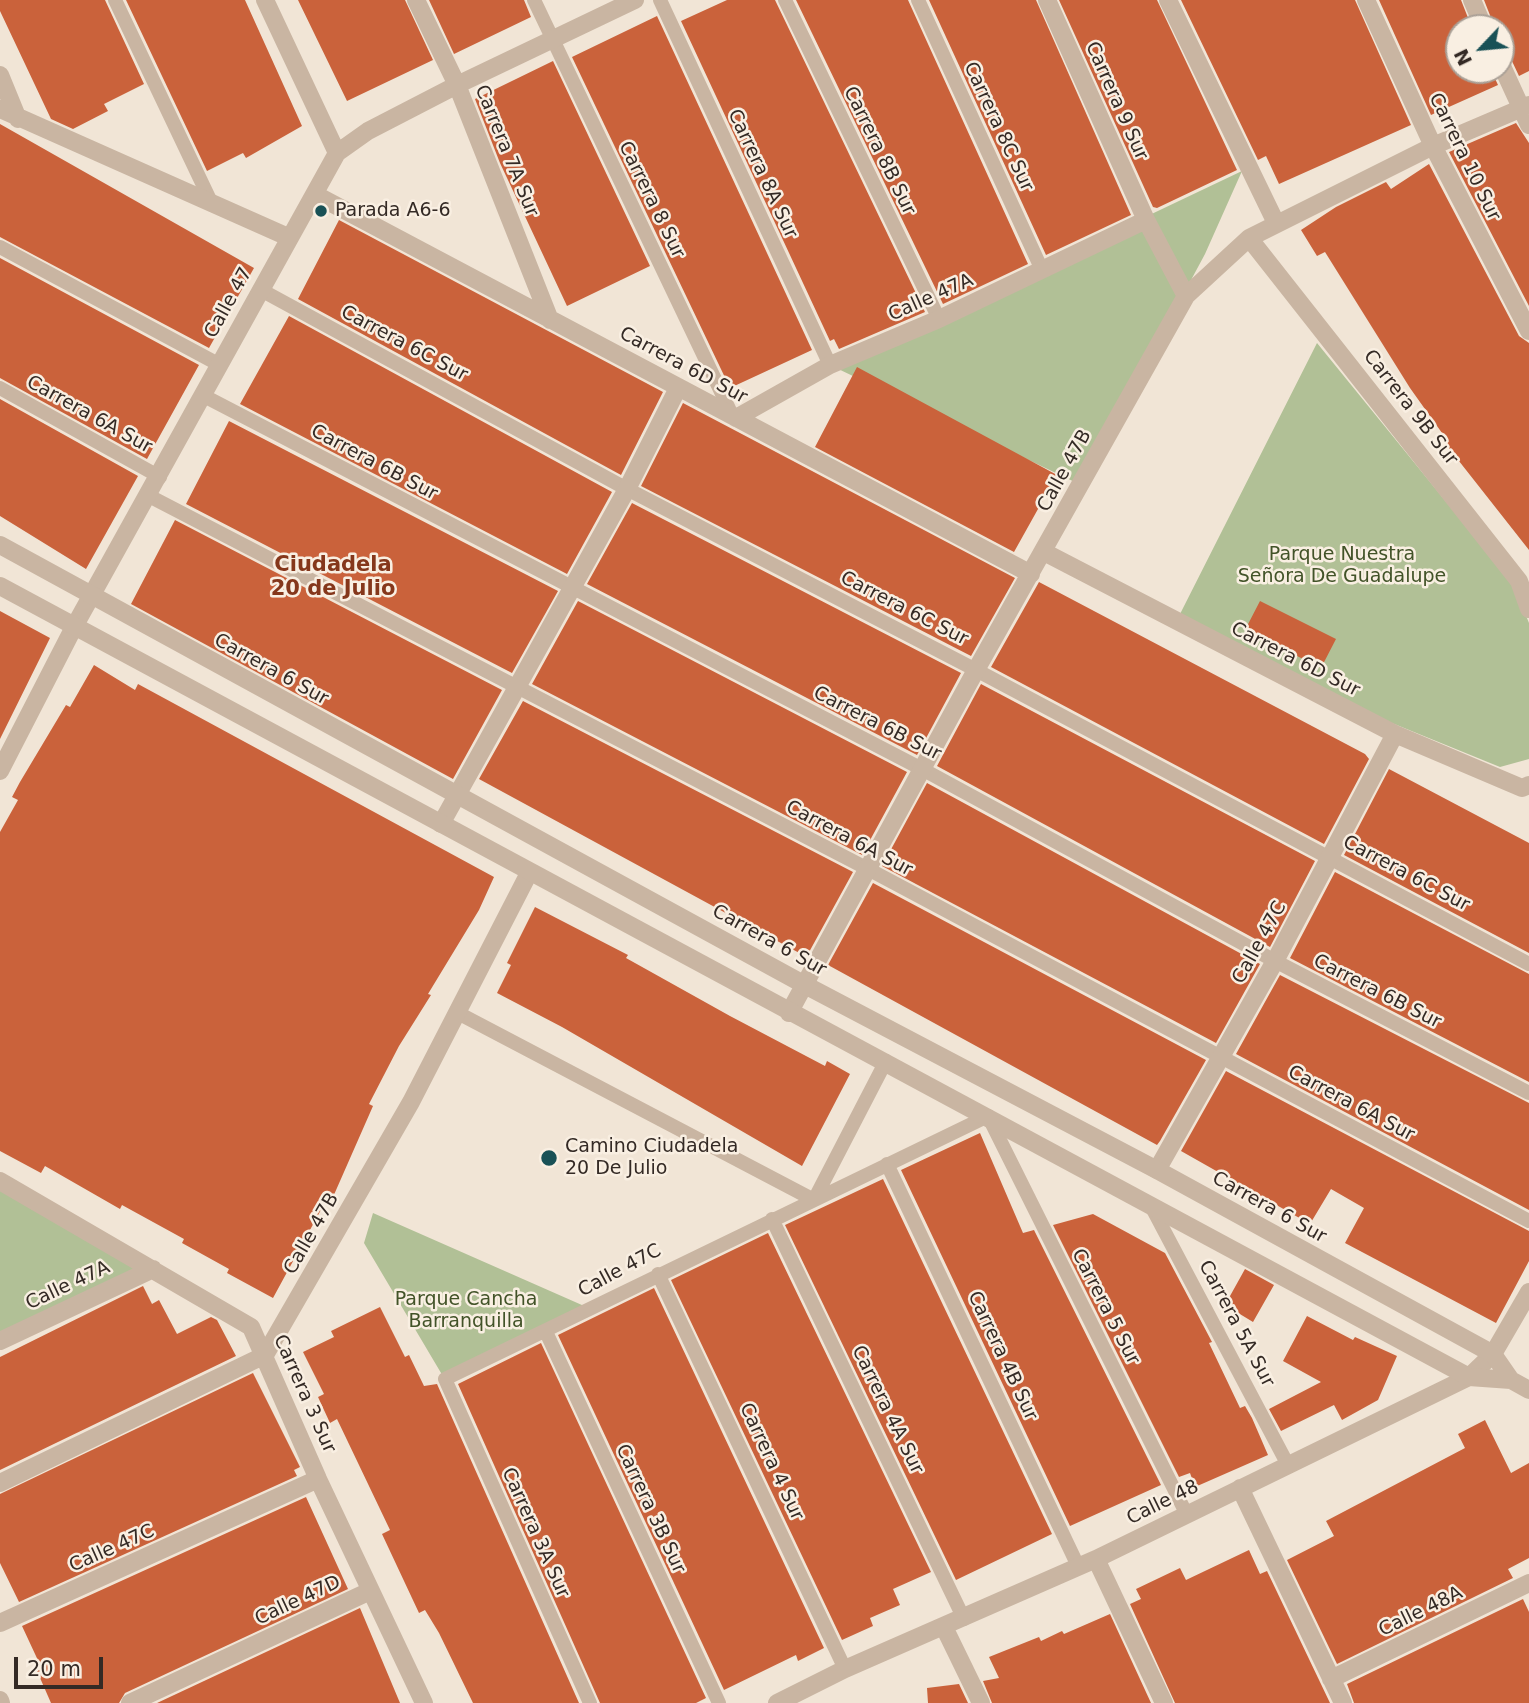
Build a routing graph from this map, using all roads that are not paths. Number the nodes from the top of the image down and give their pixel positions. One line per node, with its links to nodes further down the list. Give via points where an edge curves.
1 (115, 0): 23 (lane)
2 (265, 0): 21 (street)
3 (416, 0): 15 (street, Carrera 7A Sur)
4 (534, 0): 12 (lane, Carrera 8 Sur)
5 (635, 0): 12 (street, Calle 47)
6 (660, 0): 36 (lane, Carrera 8A Sur)
7 (785, 0): 32 (lane, Carrera 8B Sur)
8 (918, 0): 29 (lane, Carrera 8C Sur)
9 (1047, 0): 24 (street, Carrera 9 Sur)
10 (1168, 0): 25 (street)
11 (1366, 0): 20 (street, Carrera 10 Sur)
12 (552, 39): 15 (street, Calle 47); 40 (lane, Carrera 8 Sur)
13 (0, 75): 18 (street)
14 (1512, 84): 16 (street)
15 (457, 85): 21 (street, Calle 47, via 368,131); 33 (street, Carrera 7A Sur)
16 (1525, 107): 19 (street); 20 (street, Calle 47B)
17 (0, 110): 18 (street)
18 (18, 119): 23 (street)
19 (1529, 125)
20 (1433, 146): 25 (street, Calle 47B); 34 (street, Carrera 10 Sur)
21 (337, 153): 22 (street, Calle 47)
22 (316, 195): 26 (street, Calle 47); 33 (street, Carrera 6D Sur)
23 (212, 204): 26 (street)
24 (1146, 220): 29 (street, Calle 47A); 31 (street, Carrera 9 Sur)
25 (1276, 223): 27 (street, Calle 47B)
26 (288, 237): 30 (street, Calle 47)
27 (1249, 238): 31 (street, Calle 47B); 50 (street, Carrera 9B Sur, via 1518,581)
28 (0, 247): 35 (lane)
29 (1042, 270): 32 (street, Calle 47A)
30 (261, 290): 35 (street, Calle 47); 42 (lane, Carrera 6C Sur)
31 (1186, 296): 45 (street, Calle 47B)
32 (939, 318): 36 (street, Calle 47A)
33 (550, 320): 38 (street, Carrera 6D Sur)
34 (1529, 331)
35 (218, 364): 39 (street, Calle 47)
36 (830, 365): 40 (street, Calle 47A)
37 (0, 388): 41 (lane, Carrera 6A Sur)
38 (678, 388): 40 (street, Carrera 6D Sur); 42 (street)
39 (204, 396): 41 (street, Calle 47); 48 (lane, Carrera 6B Sur)
40 (735, 417): 46 (street, Carrera 6D Sur)
41 (160, 477): 43 (street, Calle 47)
42 (627, 489): 48 (street); 52 (lane, Carrera 6C Sur)
43 (149, 496): 49 (street, Calle 47); 53 (lane, Carrera 6A Sur)
44 (0, 545): 49 (street, Carrera 6 Sur)
45 (1044, 552): 46 (street, Calle 47B); 54 (street, Carrera 6D Sur)
46 (1031, 574): 52 (street, Calle 47B)
47 (0, 586): 51 (street, Carrera 6 Sur)
48 (570, 587): 53 (street); 55 (lane, Carrera 6B Sur)
49 (92, 596): 51 (street, Calle 47); 58 (street, Carrera 6 Sur)
50 (1529, 609)
51 (74, 626): 56 (street, Calle 47); 59 (street, Carrera 6 Sur)
52 (976, 670): 55 (street, Calle 47B); 60 (lane, Carrera 6C Sur)
53 (516, 688): 58 (street); 61 (lane, Carrera 6A Sur)
54 (1395, 734): 57 (street, Carrera 6D Sur); 60 (street, Calle 47C)
55 (922, 769): 61 (street, Calle 47B); 63 (lane, Carrera 6B Sur)
56 (0, 771)
57 (1527, 790)
58 (456, 794): 59 (street); 65 (street, Carrera 6 Sur)
59 (441, 824): 62 (street, Carrera 6 Sur)
60 (1330, 857): 63 (street, Calle 47C); 64 (lane, Carrera 6C Sur)
61 (868, 869): 65 (street, Calle 47B); 68 (lane, Carrera 6A Sur)
62 (529, 873): 66 (street, Calle 47B); 67 (street, Carrera 6 Sur)
63 (1275, 961): 68 (street, Calle 47C); 70 (lane, Carrera 6B Sur)
64 (1529, 964)
65 (805, 985): 67 (street, Calle 47B); 73 (street, Carrera 6 Sur)
66 (456, 1012): 75 (lane); 85 (street, Calle 47B, via 379,1161)
67 (789, 1013): 69 (street, Carrera 6 Sur)
68 (1221, 1057): 73 (street, Calle 47C); 78 (lane, Carrera 6A Sur)
69 (886, 1061): 71 (street, Carrera 6 Sur); 75 (lane)
70 (1529, 1093)
71 (988, 1116): 72 (lane, Calle 47C); 76 (street, Carrera 6 Sur); 94 (lane, Carrera 5 Sur)
72 (887, 1164): 75 (lane, Calle 47C); 96 (lane, Carrera 4B Sur)
73 (1157, 1170): 84 (street, Carrera 6 Sur)
74 (0, 1181): 79 (street, Carrera 3 Sur)
75 (814, 1200): 77 (lane, Calle 47C)
76 (1149, 1202): 86 (street, Carrera 6 Sur); 90 (lane, Carrera 5A Sur)
77 (772, 1219): 80 (lane, Calle 47C); 99 (lane, Carrera 4A Sur)
78 (1529, 1221)
79 (153, 1269): 83 (street, Calle 47A); 85 (street, Carrera 3 Sur, via 251,1327)
80 (658, 1274): 82 (lane, Calle 47C); 102 (lane, Carrera 4 Sur)
81 (1529, 1292): 84 (street, Calle 48)
82 (546, 1332): 87 (lane, Calle 47C); 108 (lane, Carrera 3B Sur)
83 (0, 1341)
84 (1493, 1354): 86 (street, Calle 48); 88 (street, Carrera 6 Sur)
85 (265, 1355): 91 (street, Carrera 3 Sur); 92 (street)
86 (1469, 1377): 88 (street, Carrera 6 Sur); 90 (street, Calle 48)
87 (445, 1379): 107 (lane, Carrera 3A Sur)
88 (1511, 1380): 89 (street, Carrera 6 Sur)
89 (1529, 1390)
90 (1289, 1465): 93 (street, Calle 48)
91 (318, 1479): 98 (street, Carrera 3 Sur); 100 (street, Calle 47C)
92 (0, 1483)
93 (1240, 1488): 94 (street, Calle 48); 103 (street)
94 (1187, 1515): 95 (street, Calle 48)
95 (1096, 1559): 96 (street, Calle 48); 111 (street)
96 (1078, 1566): 99 (street, Calle 48)
97 (1529, 1583): 103 (street, Calle 48A)
98 (370, 1591): 105 (street, Calle 47D); 106 (street, Carrera 3 Sur)
99 (964, 1619): 101 (street, Calle 48)
100 (0, 1623)
101 (944, 1627): 102 (street, Calle 48); 110 (street)
102 (845, 1669): 104 (street, Calle 48)
103 (1331, 1679): 112 (street)
104 (812, 1695): 109 (street, Calle 48)
105 (130, 1703)
106 (424, 1703)
107 (590, 1703)
108 (719, 1703)
109 (777, 1703)
110 (981, 1703)
111 (1164, 1703)
112 (1343, 1703)

